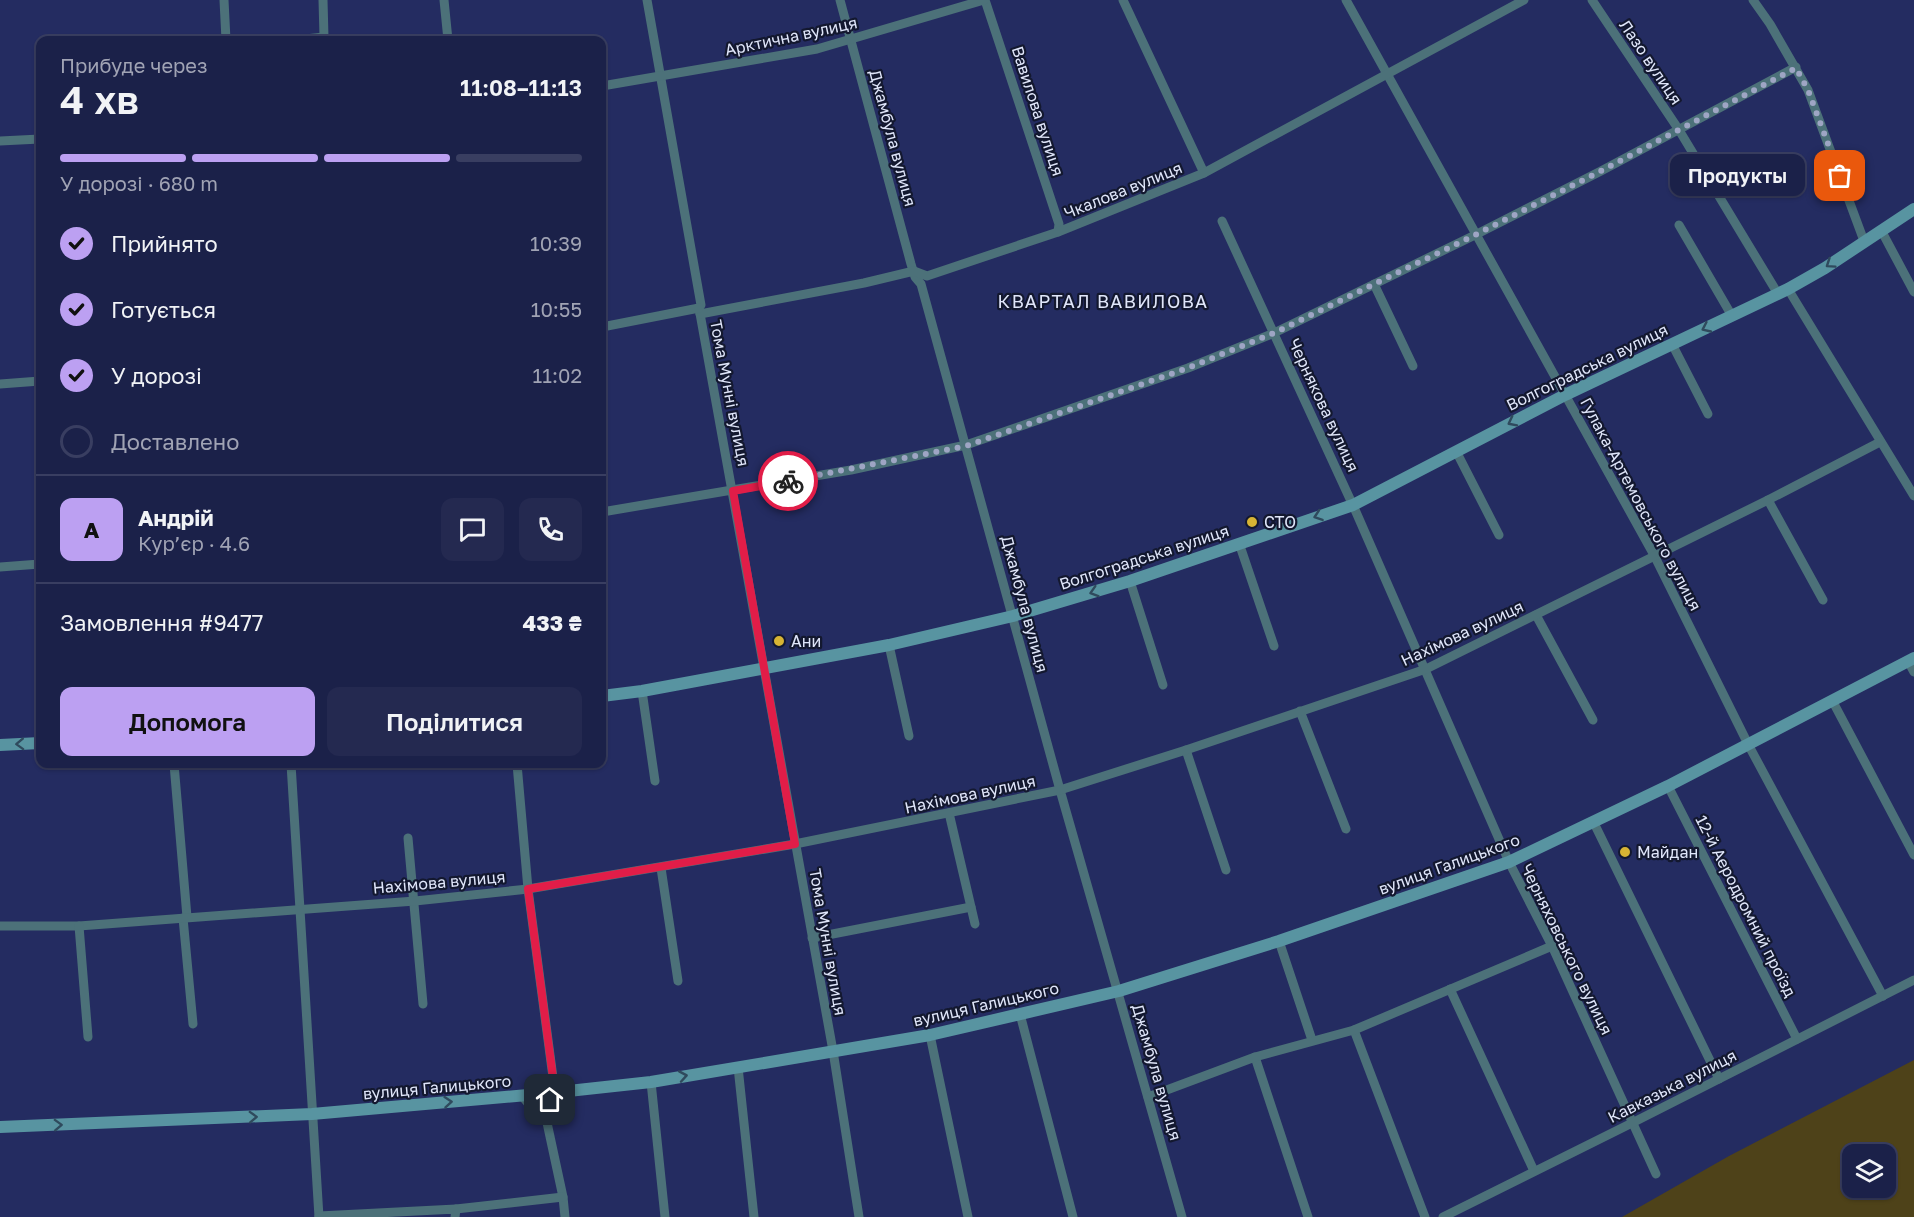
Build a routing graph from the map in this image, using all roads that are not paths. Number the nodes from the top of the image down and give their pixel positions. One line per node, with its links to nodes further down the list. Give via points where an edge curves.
1 (224, 0): 12 (street)
2 (323, 0): 13 (street)
3 (444, 0): 14 (street)
4 (647, 0): 18 (street, Тома Мунні вулиця)
5 (840, 0): 15 (street, Джамбула вулиця)
6 (984, 0): 15 (street, Арктична вулиця); 28 (street, Вавилова вулиця, via 1059,224)
7 (1123, 0): 23 (street)
8 (1346, 0): 17 (street, Гулака-Артемовського вулиця)
9 (1524, 0): 17 (street, Чкалова вулиця)
10 (1592, 0): 20 (street, Лазо вулиця)
11 (1753, 0): 16 (street)
12 (226, 36)
13 (324, 36)
14 (448, 36)
15 (851, 40): 18 (street, Арктична вулиця); 31 (street, Джамбула вулиця)
16 (1796, 68): 20 (street); 30 (street, via 1808,90)
17 (1385, 74): 23 (street, Чкалова вулиця); 29 (street, Гулака-Артемовського вулиця)
18 (660, 77): 19 (street, Арктична вулиця); 35 (street, Тома Мунні вулиця)
19 (606, 85)
20 (1679, 130): 29 (street); 33 (street, Лазо вулиця)
21 (36, 139): 22 (street)
22 (0, 141)
23 (1204, 173): 28 (street, Чкалова вулиця)
24 (1914, 209): 27 (street, Волгоградська вулиця)
25 (1222, 221): 38 (street, Чернякова вулиця)
26 (1679, 225): 36 (street)
27 (1881, 230): 30 (street, Волгоградська вулиця); 34 (street)
28 (1058, 232): 31 (street, Чкалова вулиця, via 927,276)
29 (1475, 235): 32 (street); 43 (street, Гулака-Артемовського вулиця)
30 (1864, 241): 33 (street, Волгоградська вулиця, one-way to 33)
31 (914, 271): 35 (street, Чкалова вулиця); 46 (street, Джамбула вулиця, via 921,284)
32 (1374, 284): 38 (street); 40 (street)
33 (1783, 292): 36 (street, Волгоградська вулиця); 45 (street, Лазо вулиця)
34 (1914, 292)
35 (700, 311): 37 (street, Чкалова вулиця); 48 (street, Тома Мунні вулиця)
36 (1732, 316): 39 (street, Волгоградська вулиця, one-way to 39)
37 (606, 326)
38 (1274, 333): 46 (street, via 1179,372); 51 (street, Чернякова вулиця)
39 (1672, 344): 43 (street, Волгоградська вулиця); 44 (street)
40 (1413, 366)
41 (36, 381): 42 (street)
42 (0, 384)
43 (1565, 395): 47 (street, Волгоградська вулиця, one-way to 47); 55 (street, Гулака-Артемовського вулиця)
44 (1708, 414)
45 (1880, 442): 49 (street, Лазо вулиця); 50 (street, Нахімова вулиця)
46 (966, 446): 48 (street); 61 (street, Джамбула вулиця)
47 (1456, 451): 51 (street, Волгоградська вулиця); 53 (street)
48 (733, 491): 52 (street); 65 (street, Тома Мунні вулиця)
49 (1914, 496)
50 (1768, 500): 55 (street, Нахімова вулиця); 59 (street)
51 (1353, 505): 54 (street, Волгоградська вулиця, one-way to 54); 66 (street, Черняховського вулиця)
52 (606, 511)
53 (1498, 535)
54 (1239, 543): 58 (street, Волгоградська вулиця); 63 (street)
55 (1654, 555): 60 (street, Нахімова вулиця); 75 (street, Гулака-Артемовського вулиця)
56 (36, 564): 57 (street)
57 (0, 567)
58 (1130, 581): 61 (street, Волгоградська вулиця, one-way to 61); 67 (street)
59 (1823, 600)
60 (1536, 615): 66 (street, Нахімова вулиця); 72 (street)
61 (1013, 616): 62 (street, Волгоградська вулиця); 83 (street, Джамбула вулиця)
62 (889, 645): 65 (street, Волгоградська вулиця); 73 (street)
63 (1274, 646)
64 (1912, 664): 70 (street, вулиця Галицького)
65 (765, 668): 68 (street, Волгоградська вулиця); 88 (street, Тома Мунні вулиця)
66 (1426, 669): 71 (street, Нахімова вулиця); 90 (street, Черняховського вулиця)
67 (1163, 685)
68 (642, 691): 69 (street, Волгоградська вулиця); 81 (street)
69 (606, 696)
70 (1832, 700): 75 (street, вулиця Галицького); 89 (street)
71 (1300, 711): 77 (street, Нахімова вулиця); 86 (street)
72 (1593, 720)
73 (909, 736)
74 (36, 743): 76 (street, one-way to 76)
75 (1748, 744): 82 (street, вулиця Галицького); 108 (street, Гулака-Артемовського вулиця)
76 (0, 745)
77 (1186, 750): 83 (street, Нахімова вулиця); 92 (street)
78 (174, 768): 97 (street)
79 (291, 768): 96 (street)
80 (517, 768): 93 (street)
81 (655, 782)
82 (1668, 786): 85 (street, вулиця Галицького); 115 (street, 12-й Аеродромний проїзд)
83 (1060, 790): 84 (street, Нахімова вулиця); 107 (street, Джамбула вулиця)
84 (949, 813): 88 (street, Нахімова вулиця); 95 (street)
85 (1594, 823): 90 (street, вулиця Галицького); 120 (street)
86 (1346, 829)
87 (408, 838): 94 (street)
88 (795, 844): 91 (street, Нахімова вулиця); 101 (street, Тома Мунні вулиця)
89 (1914, 855)
90 (1509, 862): 102 (street, вулиця Галицького); 103 (street, Черняховського вулиця)
91 (661, 868): 93 (street, Нахімова вулиця); 105 (street)
92 (1226, 870)
93 (528, 889): 94 (street, Нахімова вулиця); 122 (street, via 554,1085)
94 (415, 901): 96 (street, Нахімова вулиця); 109 (street)
95 (971, 907): 98 (street); 101 (street)
96 (300, 909): 97 (street, Нахімова вулиця); 125 (street)
97 (185, 918): 100 (street, Нахімова вулиця); 111 (street)
98 (975, 924)
99 (0, 926): 100 (street, Нахімова вулиця)
100 (79, 926): 114 (street)
101 (812, 938): 117 (street, Тома Мунні вулиця)
102 (1279, 941): 107 (street, вулиця Галицького); 116 (street)
103 (1552, 946): 106 (street); 127 (street, Черняховського вулиця)
104 (1914, 980): 108 (street, Кавказька вулиця)
105 (678, 981)
106 (1450, 989): 112 (street); 129 (street)
107 (1119, 991): 110 (street, вулиця Галицького); 124 (street, Джамбула вулиця)
108 (1883, 996): 115 (street, Кавказька вулиця)
109 (423, 1004)
110 (1020, 1014): 113 (street, вулиця Галицького); 139 (street)
111 (193, 1024)
112 (1353, 1030): 116 (street); 142 (street)
113 (930, 1035): 117 (street, вулиця Галицького); 138 (street)
114 (88, 1037)
115 (1797, 1039): 120 (street, Кавказька вулиця)
116 (1312, 1040): 118 (street)
117 (833, 1051): 119 (street, вулиця Галицького); 137 (street, Тома Мунні вулиця)
118 (1255, 1058): 124 (street); 141 (street)
119 (738, 1066): 121 (street, вулиця Галицького, one-way to 119); 136 (street)
120 (1719, 1079): 127 (street, Кавказька вулиця)
121 (651, 1082): 122 (street, вулиця Галицького); 135 (street)
122 (550, 1093): 123 (street, вулиця Галицького); 126 (street)
123 (522, 1096): 125 (street, вулиця Галицького, one-way to 123); 126 (street)
124 (1148, 1097): 140 (street, Джамбула вулиця)
125 (312, 1114): 128 (street, вулиця Галицького, one-way to 125); 133 (street)
126 (546, 1118): 131 (street)
127 (1632, 1124): 129 (street, Кавказька вулиця); 130 (street, Черняховського вулиця)
128 (0, 1127)
129 (1534, 1171): 143 (street, Кавказька вулиця)
130 (1656, 1174)
131 (563, 1197): 132 (street); 134 (street)
132 (456, 1213): 133 (street)
133 (319, 1216)
134 (565, 1217)
135 (665, 1217)
136 (754, 1217)
137 (859, 1217)
138 (968, 1217)
139 (1072, 1217)
140 (1182, 1217)
141 (1308, 1217)
142 (1425, 1217)
143 (1443, 1217)

